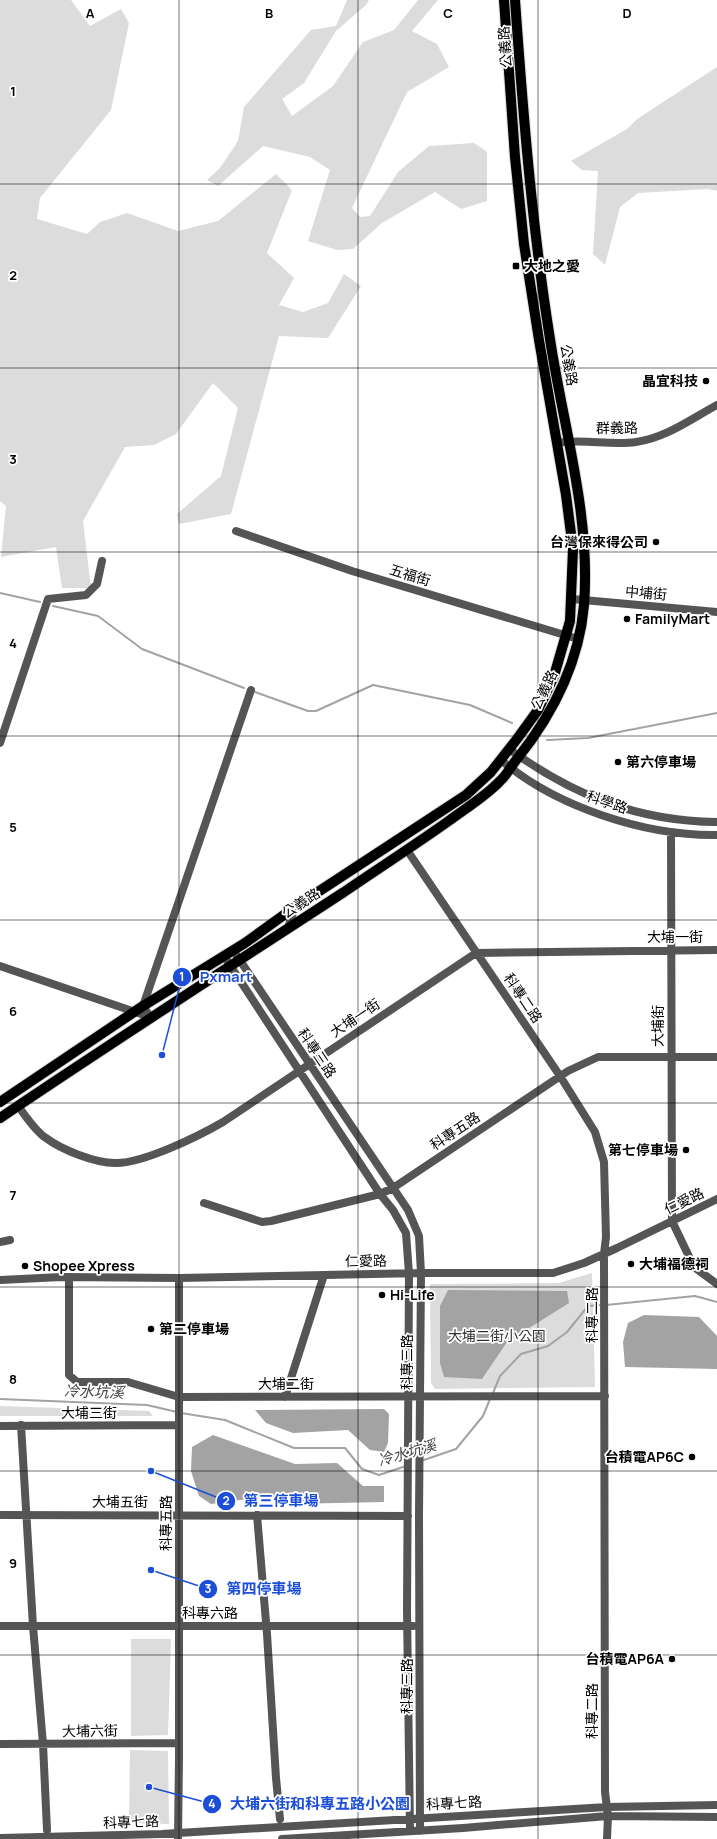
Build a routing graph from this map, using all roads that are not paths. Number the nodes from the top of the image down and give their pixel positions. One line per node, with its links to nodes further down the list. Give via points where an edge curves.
1 (504, 0): 5 (main road, 公義路, via 524,244)
2 (516, 0): 4 (main road, 公義路, via 536,243 550,339)
3 (717, 405): 4 (street, 群義路, via 659,437 635,442)
4 (570, 440): 5 (street, 群義路); 9 (main road, 公義路, via 585,548)
5 (557, 443): 8 (main road, 公義路, via 573,549)
6 (236, 531): 11 (street, 五福街, via 352,571)
7 (102, 561): 14 (street, via 97,584 86,595 48,599)
8 (572, 599): 9 (street, 中埔街); 11 (main road, 公義路)
9 (584, 601): 10 (street, 中埔街); 12 (main road, 公義路)
10 (717, 612)
11 (566, 636): 12 (street, 五福街); 15 (main road, 公義路, via 554,676 538,710)
12 (578, 639): 16 (main road, 公義路, via 567,678 548,716)
13 (251, 690): 33 (street)
14 (0, 743)
15 (509, 749): 16 (street, 科學路); 17 (main road, 公義路)
16 (519, 756): 18 (main road, 公義路); 19 (street, 科學路, via 562,783 605,803 651,815)
17 (501, 760): 18 (street, 科學路); 23 (main road, 公義路, via 466,795)
18 (510, 768): 20 (street, 科學路, via 537,785 603,816); 22 (main road, 公義路, via 501,781)
19 (717, 822)
20 (671, 832): 21 (street, 科學路); 26 (street, 大埔街)
21 (717, 835)
22 (407, 850): 24 (main road, 公義路); 28 (street, 科專二路)
23 (295, 907): 24 (street); 25 (main road, 公義路)
24 (288, 928): 30 (main road, 公義路)
25 (233, 950): 29 (main road, 公義路); 30 (street, 科專三路)
26 (671, 950): 27 (street, 大埔一街); 28 (street, 大埔一街); 36 (street, 大埔街)
27 (717, 950)
28 (476, 953): 38 (street, 大埔一街); 40 (street, 科專二路)
29 (224, 956): 32 (street, 科專三路); 33 (main road, 公義路)
30 (240, 960): 32 (main road, 公義路); 38 (street, 科專三路)
31 (0, 966): 34 (street)
32 (230, 966): 35 (main road, 公義路); 39 (street, 科專三路)
33 (143, 1006): 34 (main road, 公義路); 35 (street)
34 (134, 1012): 35 (street); 41 (main road, 公義路)
35 (150, 1017): 42 (main road, 公義路)
36 (671, 1057): 37 (street, 科專五路); 40 (street, 科專五路, via 598,1057); 48 (street, 大埔街)
37 (717, 1057)
38 (309, 1065): 39 (street, 大埔一街); 44 (street, 科專三路)
39 (300, 1071): 42 (street, 大埔一街, via 199,1136 134,1161 114,1163 67,1150 44,1138); 45 (street, 科專三路)
40 (560, 1076): 44 (street, 科專五路); 51 (street, 科專二路, via 596,1132 604,1162)
41 (0, 1102)
42 (18, 1106): 43 (main road, 公義路)
43 (0, 1118)
44 (393, 1188): 45 (street, 科專五路); 52 (street, 科專三路, via 408,1210 419,1236)
45 (380, 1194): 47 (street, 科專五路, via 262,1222); 53 (street, 科專三路, via 406,1233)
46 (717, 1199): 48 (street, 仁愛路)
47 (204, 1203)
48 (672, 1221): 51 (street, 仁愛路); 58 (street, via 694,1267)
49 (10, 1240): 50 (street)
50 (0, 1242)
51 (604, 1254): 52 (street, 仁愛路, via 553,1273); 61 (street, 科專二路)
52 (421, 1273): 53 (street, 仁愛路); 60 (street, 科專三路)
53 (409, 1274): 54 (street, 仁愛路); 59 (street, 科專三路)
54 (324, 1275): 56 (street, 仁愛路); 62 (street)
55 (69, 1277): 56 (street, 仁愛路); 57 (street, 仁愛路); 63 (street, 大埔二街, via 69,1375 77,1382 128,1382)
56 (179, 1278): 63 (street, 科專五路)
57 (0, 1280)
58 (717, 1284)
59 (407, 1396): 60 (street, 大埔二街); 62 (street, 大埔二街); 71 (street, 科專三路)
60 (419, 1396): 61 (street, 大埔二街); 77 (street, 科專三路)
61 (605, 1396): 82 (street, 科專二路)
62 (285, 1397): 63 (street, 大埔二街)
63 (179, 1400): 64 (street, 科專五路)
64 (179, 1422): 65 (street, 大埔三街); 69 (street, 科專五路)
65 (21, 1425): 66 (street, 大埔三街); 68 (street)
66 (0, 1426)
67 (0, 1515): 68 (street, 大埔五街)
68 (25, 1515): 69 (street, 大埔五街); 73 (street)
69 (179, 1515): 70 (street, 大埔五街); 74 (street, 科專五路)
70 (257, 1515): 71 (street, 大埔五街); 75 (street)
71 (408, 1516): 76 (street, 科專三路)
72 (0, 1626): 73 (street, 科專六路)
73 (33, 1626): 74 (street, 科專六路); 80 (street)
74 (179, 1626): 75 (street, 科專六路); 78 (street, 科專五路)
75 (266, 1626): 76 (street, 科專六路); 86 (street)
76 (408, 1626): 77 (street, 科專六路); 87 (street, 科專三路)
77 (419, 1626): 85 (street, 科專三路)
78 (179, 1743): 80 (street, 大埔六街); 91 (street, 科專五路)
79 (0, 1744): 80 (street, 大埔六街)
80 (43, 1744): 88 (street)
81 (717, 1805): 82 (street, 科專七路)
82 (607, 1807): 83 (street, 科專二路); 85 (street, 科專七路)
83 (608, 1816): 84 (street, 科專七路); 90 (street, 科專七路); 96 (street, 科專二路)
84 (717, 1816)
85 (420, 1818): 87 (street, 科專七路); 90 (street, 科專三路)
86 (280, 1819)
87 (409, 1819): 89 (street, 科專三路); 91 (street, 科專七路)
88 (47, 1830)
89 (410, 1831): 90 (street, 科專七路); 92 (street, 科專七路)
90 (420, 1831)
91 (178, 1836): 94 (street, 科專七路)
92 (361, 1837): 95 (street, 科專七路)
93 (0, 1838): 94 (street, 科專七路)
94 (90, 1838)
95 (282, 1839)
96 (607, 1839)

